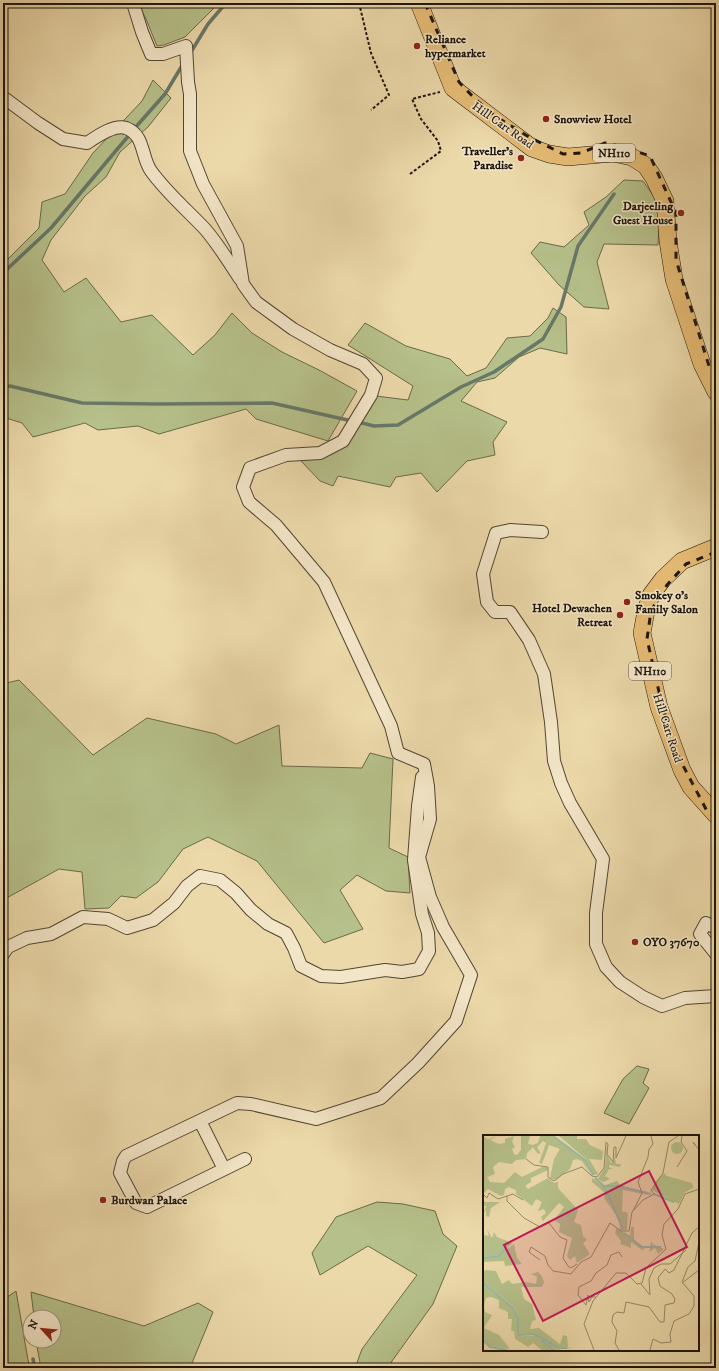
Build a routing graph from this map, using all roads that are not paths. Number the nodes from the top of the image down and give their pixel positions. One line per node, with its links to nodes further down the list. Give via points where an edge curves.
1 (133, 3): 4 (street, via 151,54 163,54 186,46 190,94 190,151 203,184 237,246)
2 (419, 3): 5 (highway, Hill Cart Road / NH110, via 453,88 532,148 568,157 613,153 632,157 646,166 665,201 674,279 702,364)
3 (3, 97): 4 (street, via 38,124 63,139 87,143 107,130 124,128 136,134 148,166 160,184 206,230)
4 (243, 284): 8 (street, via 256,302 293,329 330,350 364,364 376,378 371,395 343,441 320,453 286,455 250,468 243,487 249,502 276,525 324,582 392,726 398,753)
5 (716, 392)
6 (542, 532): 13 (street, via 510,530 496,533 483,574 487,602 495,612 510,612 529,640 544,674 554,761 561,783 570,804 603,859 596,913 596,944 606,967 620,982 662,1006 686,998)
7 (716, 547): 9 (highway, Hill Cart Road / NH110, via 682,561 663,579 652,595 642,633 659,707 682,770 691,787)
8 (424, 764): 11 (street, via 414,860 422,914 428,933 429,952 419,969 402,972 385,970 341,977 321,976 301,966 286,934 268,924 220,880 200,876 153,920 126,928 108,919 83,917 51,934 27,938 8,947); 14 (street, via 430,819 419,857 430,897 442,927 471,975 456,1021 418,1063 381,1098 316,1119 237,1103)
9 (716, 815)
10 (716, 928): 12 (street, via 706,922 700,934)
11 (3, 954)
12 (716, 954)
13 (716, 996)
14 (200, 1121): 16 (street); 16 (street, via 126,1156 120,1173 136,1203 147,1207)
15 (245, 1159): 16 (street)
16 (224, 1169)

